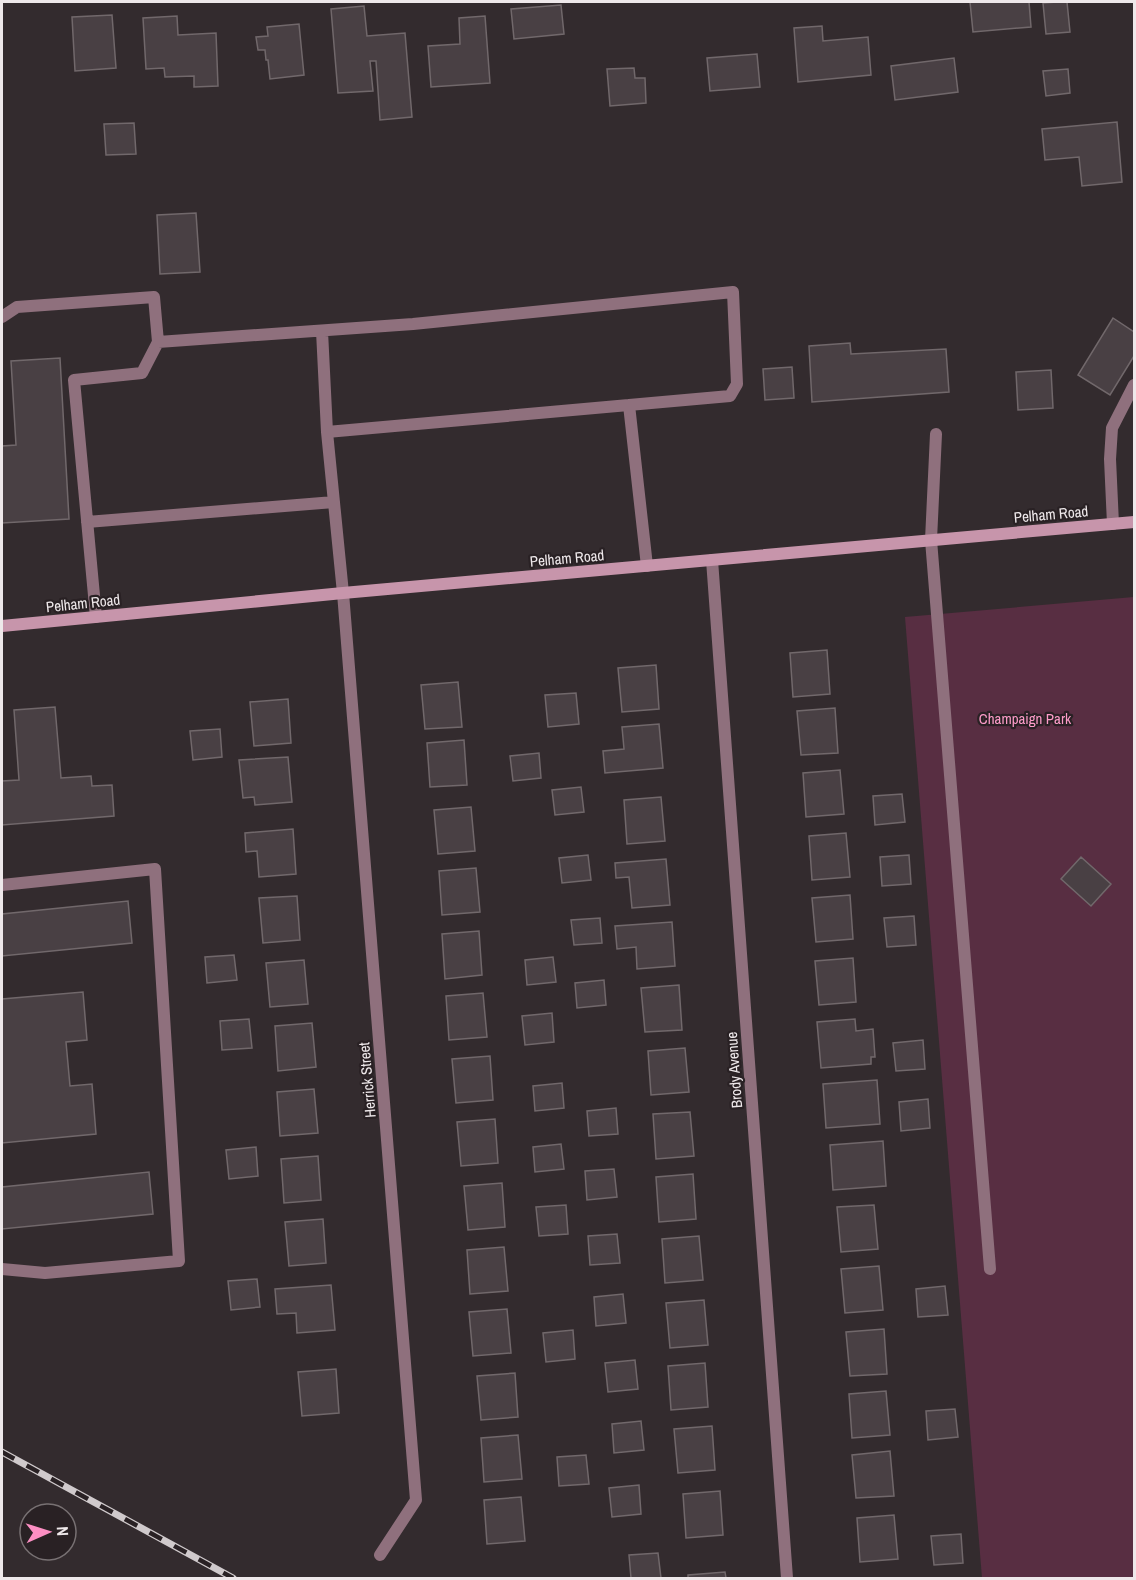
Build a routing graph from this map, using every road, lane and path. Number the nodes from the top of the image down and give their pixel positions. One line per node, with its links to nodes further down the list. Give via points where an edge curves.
1 (2, 317): 3 (street, via 17,307 154,297)
2 (322, 331): 3 (street); 5 (street, via 733,292 737,384 730,396); 6 (street, Herrick Street)
3 (158, 342): 9 (street, via 142,373 74,380)
4 (1134, 385): 11 (street, via 1112,428)
5 (629, 405): 6 (street); 14 (street)
6 (327, 432): 8 (street, Herrick Street)
7 (936, 435): 12 (street)
8 (334, 502): 9 (street); 15 (street, Herrick Street)
9 (87, 522): 16 (street)
10 (1134, 522): 11 (main road, Pelham Road)
11 (1113, 524): 12 (main road, Pelham Road)
12 (931, 540): 13 (main road, Pelham Road); 20 (street)
13 (712, 560): 14 (main road, Pelham Road); 22 (street, Brody Avenue)
14 (647, 566): 15 (main road, Pelham Road)
15 (343, 593): 16 (main road, Pelham Road); 21 (street, Herrick Street, via 416,1500)
16 (96, 617): 17 (main road, Pelham Road)
17 (2, 626)
18 (2, 885): 19 (street, via 154,869 178,1261 45,1273)
19 (2, 1269)
20 (990, 1269)
21 (380, 1555)
22 (786, 1578)

